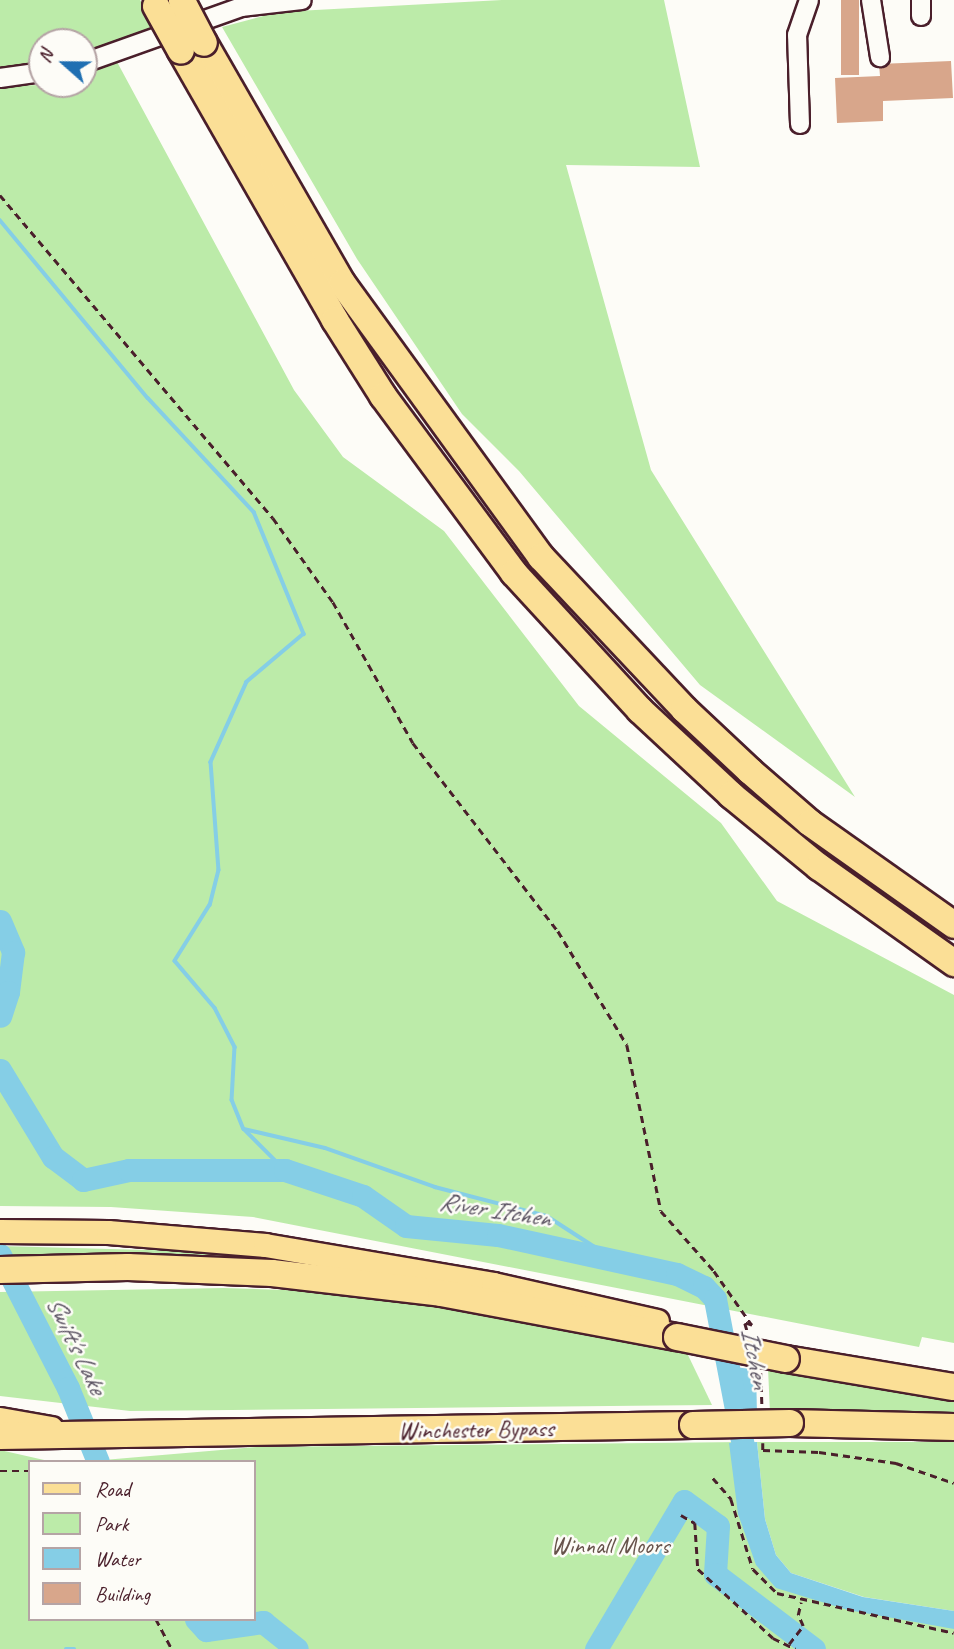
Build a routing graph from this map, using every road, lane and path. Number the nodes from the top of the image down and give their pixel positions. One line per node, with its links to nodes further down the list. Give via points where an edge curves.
1 (302, 0): 7 (street, via 242,6)
2 (809, 0): 10 (street, via 797,35)
3 (871, 0): 6 (street)
4 (168, 2): 5 (highway, bridge)
5 (192, 47): 12 (highway, via 342,283 541,557 684,709 750,771 810,823); 13 (highway, via 342,331 407,430 514,573 640,710 731,794 819,867)
6 (880, 57)
7 (98, 58)
8 (28, 74): 9 (street)
9 (0, 78)
10 (800, 124)
11 (0, 195): 16 (path, via 273,518 333,602 413,743 558,931 627,1045 661,1211 714,1271)
12 (954, 925)
13 (954, 963)
14 (10, 1231): 18 (main road, via 188,1236 313,1252 493,1284)
15 (0, 1270): 18 (highway, via 197,1268 338,1280)
16 (752, 1325): 17 (path); 19 (path, via 745,1324)
17 (756, 1331)
18 (678, 1332): 21 (highway, bridge, via 786,1359)
19 (748, 1334)
20 (760, 1366): 22 (path)
21 (954, 1387)
22 (762, 1408)
23 (954, 1427): 24 (highway, Winchester Bypass, bridge, via 790,1423 110,1438)
24 (5, 1428)
25 (763, 1436): 29 (path, via 763,1450 896,1463)
26 (0, 1471): 27 (path)
27 (28, 1471)
28 (713, 1478): 31 (path, via 731,1499 753,1569 777,1593)
29 (954, 1483)
30 (681, 1515): 34 (path, via 695,1523 698,1569 773,1637)
31 (801, 1602): 33 (path); 34 (path, via 798,1615 803,1626)
32 (157, 1621): 35 (path)
33 (954, 1633)
34 (791, 1643): 36 (path)
35 (172, 1649)
36 (796, 1649)

